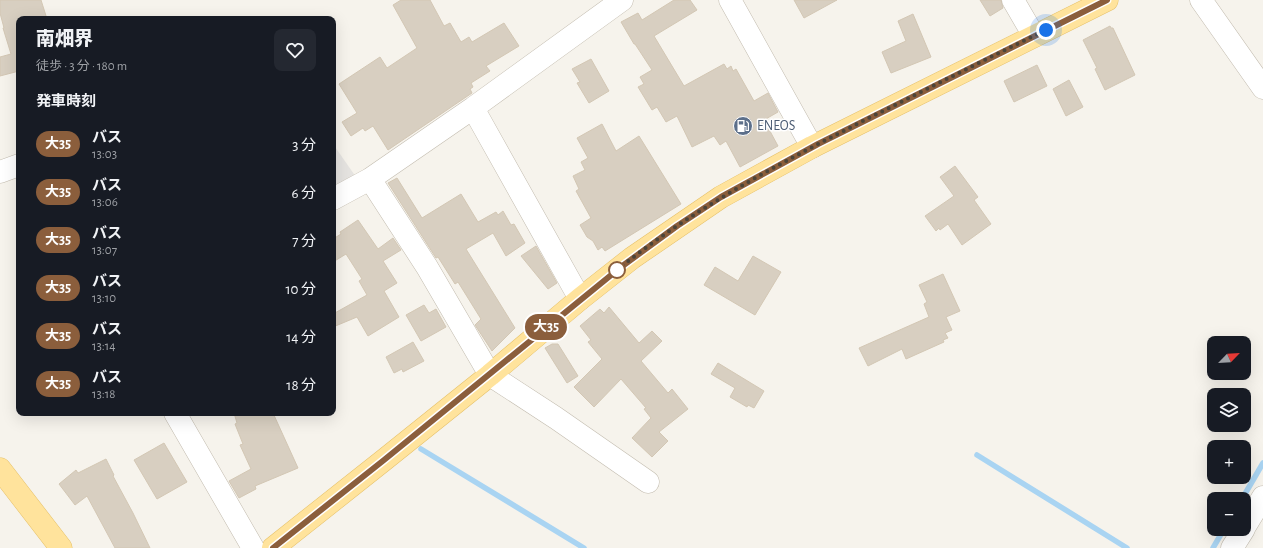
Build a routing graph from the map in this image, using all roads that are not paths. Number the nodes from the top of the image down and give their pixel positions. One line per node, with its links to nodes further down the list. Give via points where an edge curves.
1 (622, 0): 8 (street)
2 (730, 0): 9 (street)
3 (1013, 0): 6 (street)
4 (1107, 0): 6 (main road)
5 (1201, 0): 7 (street)
6 (1034, 36): 9 (main road)
7 (1263, 88)
8 (473, 108): 12 (street); 14 (street)
9 (812, 147): 14 (main road, via 721,197 632,258)
10 (16, 166): 11 (street)
11 (0, 172)
12 (370, 179): 13 (street); 15 (street)
13 (336, 198)
14 (580, 299): 15 (main road)
15 (490, 374): 18 (street); 24 (main road)
16 (177, 416): 23 (street)
17 (0, 469): 22 (main road)
18 (648, 482)
19 (1263, 497): 20 (street)
20 (1251, 517)
21 (1240, 536): 25 (street)
22 (61, 548)
23 (252, 548)
24 (273, 548)
25 (1232, 548)

